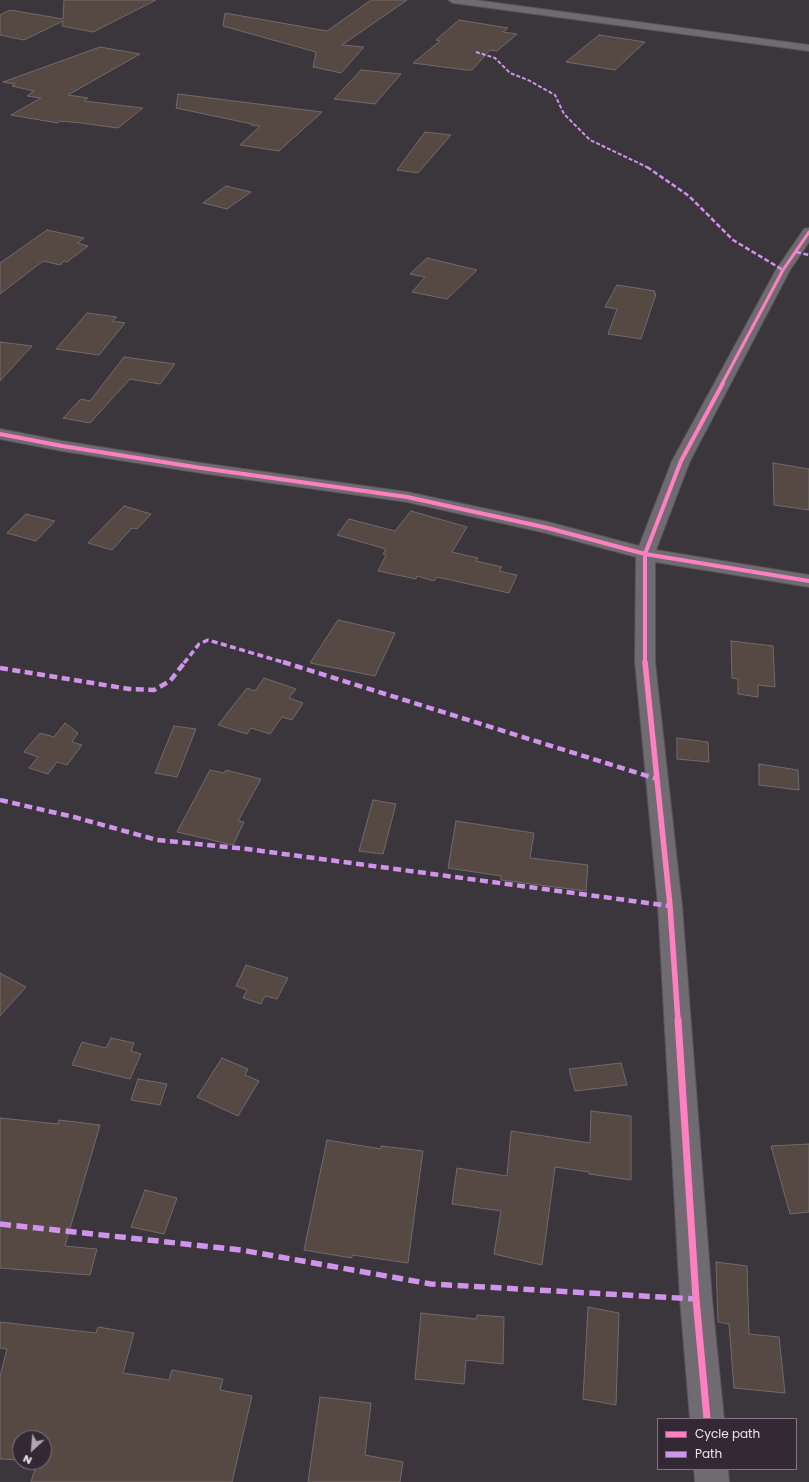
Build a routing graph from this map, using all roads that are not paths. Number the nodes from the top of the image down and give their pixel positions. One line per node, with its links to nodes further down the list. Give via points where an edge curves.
1 (453, 0): 2 (street)
2 (809, 48)
3 (809, 232): 5 (street, via 782,270 681,461)
4 (0, 434): 5 (street, via 201,468 408,497 548,528)
5 (645, 554): 6 (street); 7 (street, via 645,662 670,906 696,1298)
6 (809, 581)
7 (707, 1418)
8 (711, 1470): 9 (street)
9 (712, 1482)

